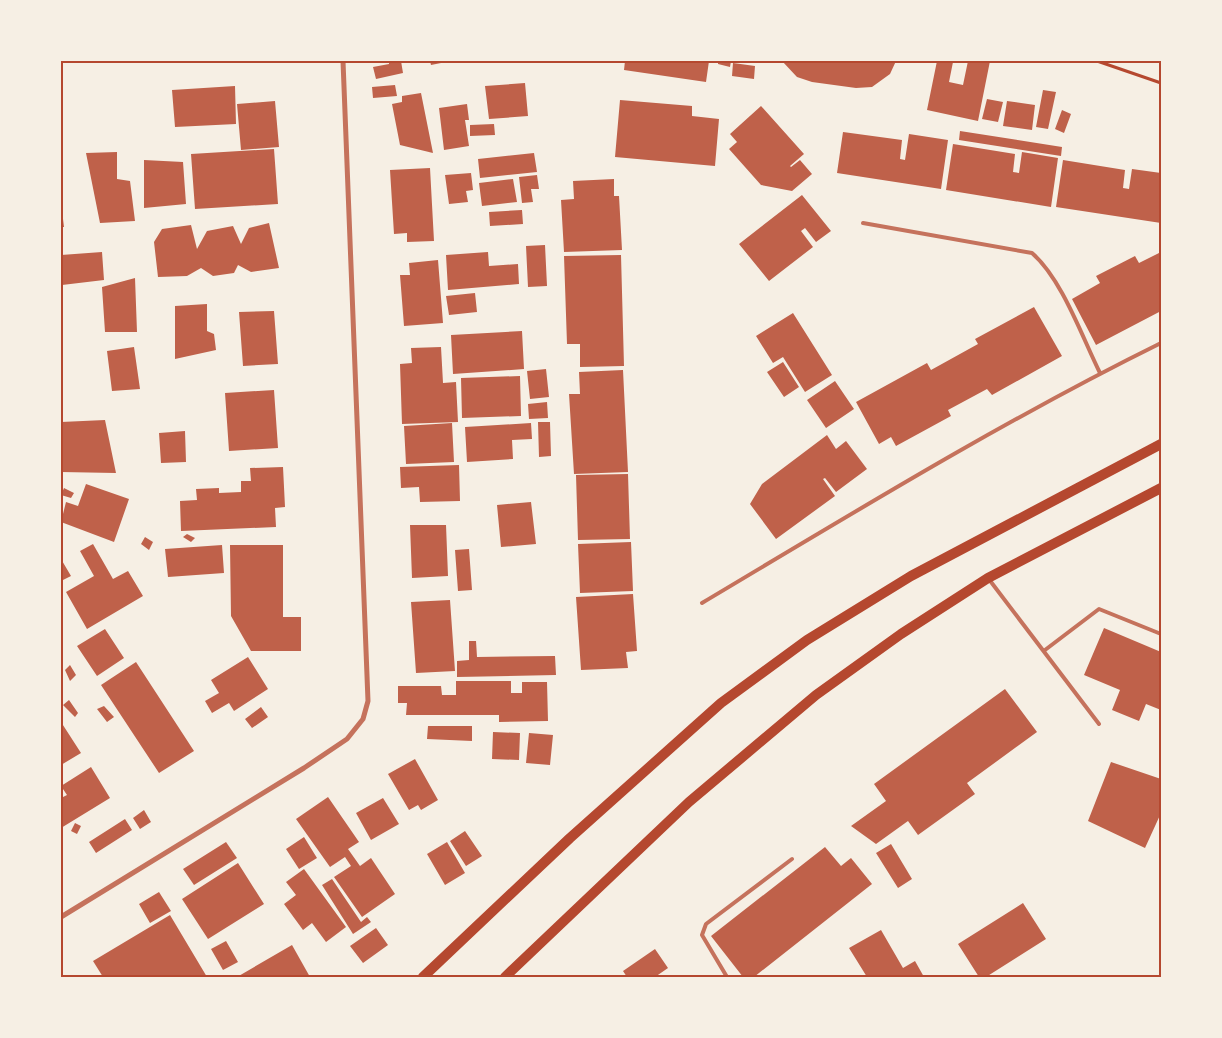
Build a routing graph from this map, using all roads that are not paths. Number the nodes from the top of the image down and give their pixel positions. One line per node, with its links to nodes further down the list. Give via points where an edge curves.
1 (343, 61): 13 (street, via 368,701 363,719 348,739 304,768)
2 (863, 224): 4 (lane, via 1032,253 1045,265 1055,282)
3 (1161, 343): 4 (lane)
4 (1100, 374): 8 (lane, via 954,454)
5 (1161, 444): 14 (main road, via 911,576 808,640 721,703 570,838)
6 (1161, 488): 7 (main road)
7 (988, 578): 10 (lane); 15 (main road, via 901,634 816,695 689,802)
8 (702, 603)
9 (1161, 634): 10 (lane, via 1099,609)
10 (1044, 650): 11 (lane)
11 (1099, 724)
12 (792, 859): 16 (lane, via 706,924 702,935)
13 (61, 917)
14 (423, 977)
15 (505, 977)
16 (727, 977)

